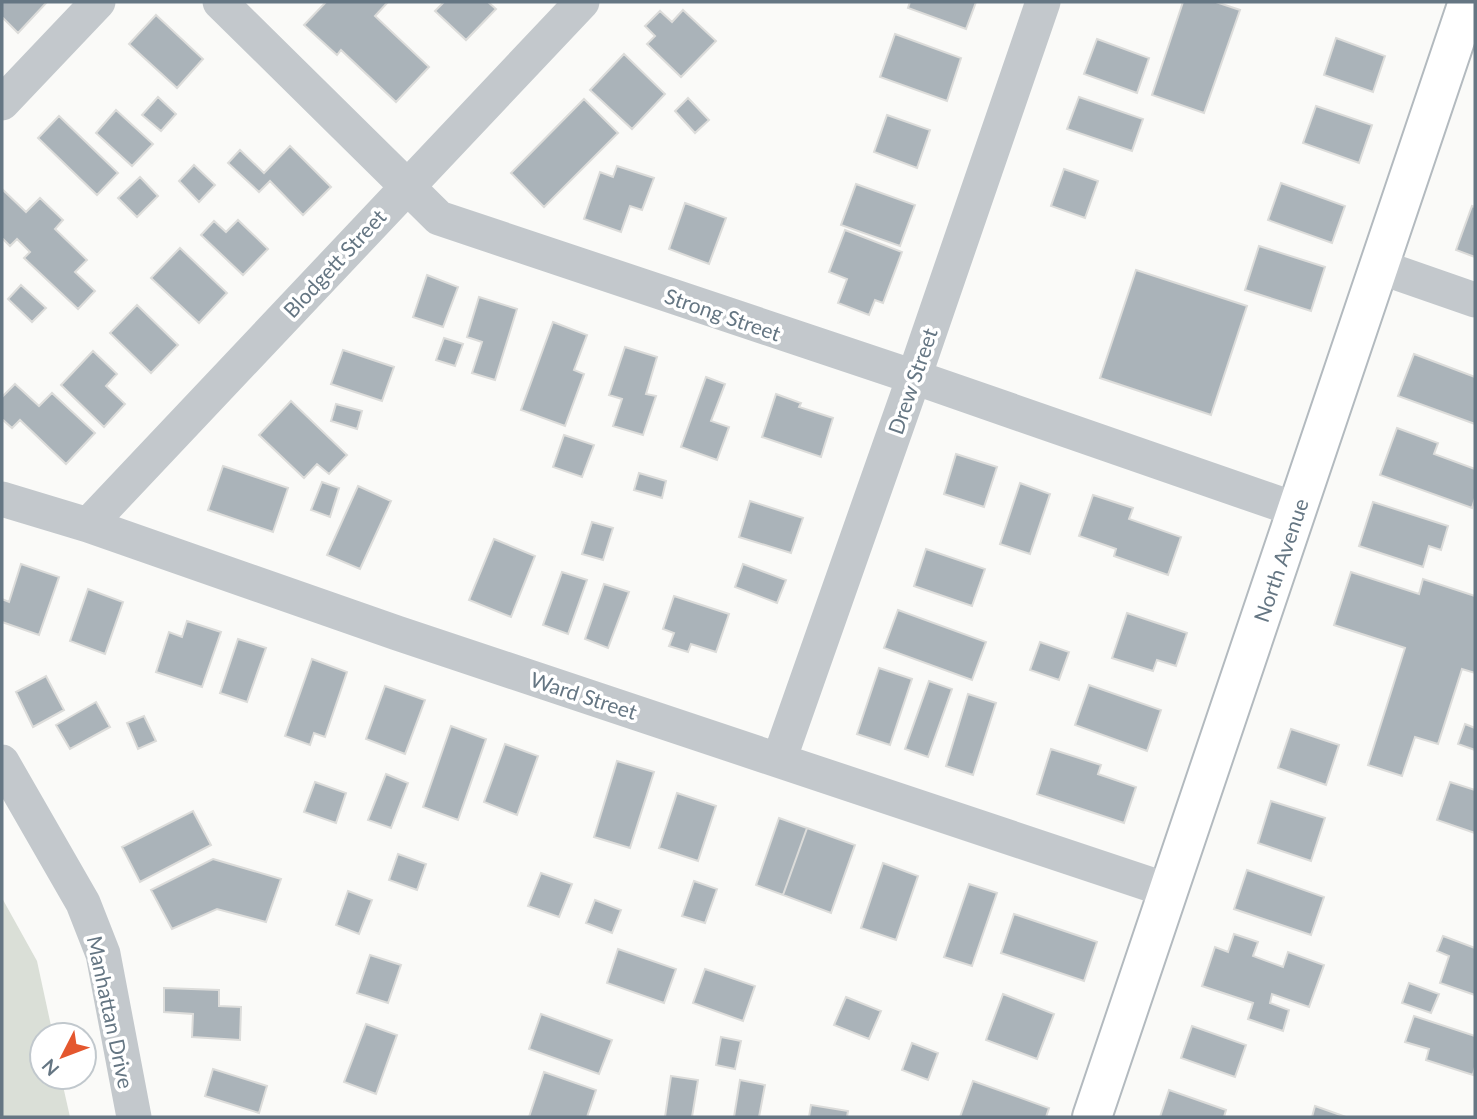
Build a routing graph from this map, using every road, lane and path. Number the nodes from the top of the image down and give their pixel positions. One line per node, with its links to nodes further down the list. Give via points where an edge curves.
1 (98, 2): 6 (street)
2 (220, 2): 7 (street, Strong Street)
3 (582, 2): 7 (street, Blodgett Street)
4 (1043, 2): 10 (street, Drew Street)
5 (1468, 2): 8 (main road, North Avenue)
6 (2, 103)
7 (406, 186): 10 (street, Strong Street, via 439,218); 13 (street, Blodgett Street)
8 (1380, 267): 9 (street); 12 (main road, North Avenue)
9 (1475, 300)
10 (914, 376): 12 (street, Strong Street); 14 (street, Drew Street)
11 (2, 499): 13 (street, Ward Street)
12 (1297, 510): 16 (main road, North Avenue)
13 (88, 525): 14 (street, Ward Street)
14 (779, 760): 16 (street, Ward Street)
15 (2, 762): 17 (street, Manhattan Drive, via 83,903 103,954)
16 (1167, 890): 18 (main road, North Avenue)
17 (134, 1117)
18 (1092, 1117)

